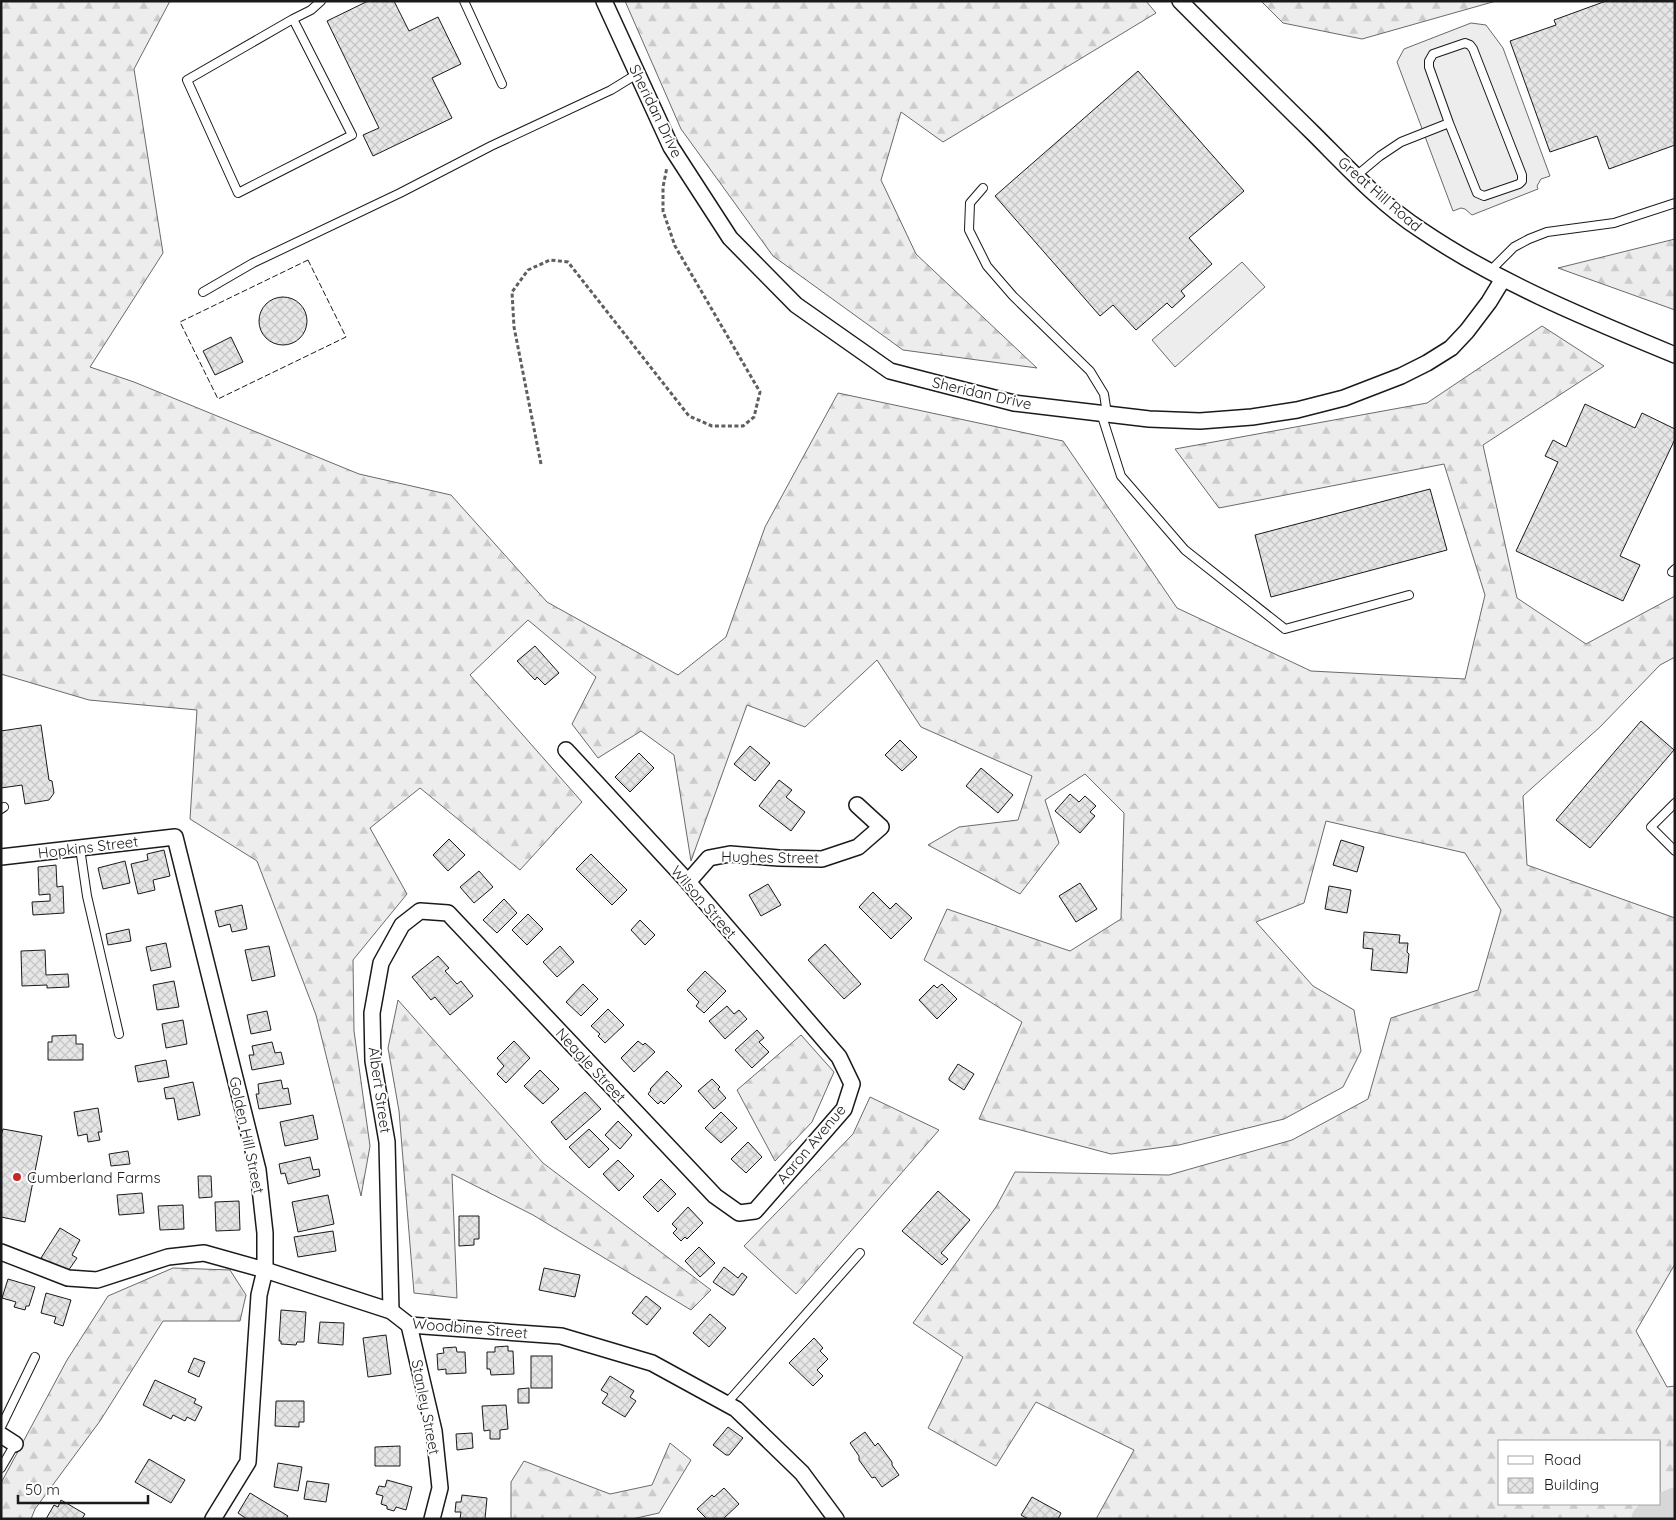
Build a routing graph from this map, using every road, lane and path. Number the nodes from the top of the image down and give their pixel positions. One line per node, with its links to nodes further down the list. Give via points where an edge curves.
1 (321, 1): 5 (lane)
2 (464, 1): 7 (lane)
3 (604, 1): 6 (street, Sheridan Drive)
4 (1180, 1): 10 (street, Great Hill Road)
5 (293, 19): 5 (lane, via 187,80 238,193 352,135)
6 (637, 74): 9 (street, Sheridan Drive); 14 (lane, via 611,90 253,263)
7 (502, 84)
8 (1450, 123): 8 (lane, via 1429,60 1433,54 1465,43 1473,49 1522,181 1484,196 1477,193); 10 (lane, via 1401,142)
9 (671, 147): 16 (street, Sheridan Drive, via 730,238 796,305 890,371 1014,403); 17 (path, via 663,187 663,211 675,246 760,392 754,417 743,426 712,426 689,416 568,262 550,260 528,270 512,292 514,327)
10 (1356, 176): 13 (street, Great Hill Road, via 1420,230)
11 (984, 188): 16 (lane, via 970,203 969,230 987,266 1012,296 1090,371 1104,394)
12 (1675, 203): 13 (lane, via 1614,223 1547,232 1528,238 1514,247)
13 (1496, 275): 15 (street, Great Hill Road); 16 (street, Sheridan Drive, via 1489,302 1451,348 1401,376 1344,398 1288,411 1200,422)
14 (203, 292)
15 (1675, 355)
16 (1104, 414): 18 (lane, via 1121,476 1185,550 1285,630)
17 (541, 464)
18 (1409, 596)
19 (566, 750): 26 (street, Wilson Street)
20 (1675, 803): 24 (lane, via 1651,827)
21 (857, 805): 26 (street, Hughes Street, via 882,827 858,847 822,859 730,854 709,858)
22 (175, 837): 23 (street, Hopkins Street); 33 (street, Golden Hill Street, via 258,1170 265,1233)
23 (80, 848): 25 (street, Hopkins Street); 28 (lane, via 87,896)
24 (1675, 852)
25 (1, 858)
26 (688, 882): 29 (street, Wilson Street)
27 (448, 913): 30 (street, Neagle Street, via 715,1196); 34 (street, Albert Street, via 420,911 402,925 381,963 372,1013 373,1061 387,1142)
28 (120, 1034)
29 (839, 1057): 30 (street, Aaron Avenue, via 852,1084 844,1109 755,1211)
30 (739, 1213)
31 (1, 1252): 33 (street, Woodbine Street, via 68,1278 96,1280 168,1257 204,1253)
32 (860, 1253): 37 (lane)
33 (265, 1270): 34 (street, Woodbine Street); 42 (street, Golden Hill Street, via 259,1296 248,1462)
34 (391, 1311): 35 (street, Woodbine Street)
35 (409, 1325): 37 (street, Woodbine Street, via 561,1336 652,1363); 43 (street, Stanley Street, via 434,1430 440,1488)
36 (35, 1356): 38 (lane)
37 (726, 1404): 44 (street, Woodbine Street, via 736,1409 802,1473)
38 (1, 1427)
39 (1, 1435): 40 (street)
40 (15, 1444): 41 (lane)
41 (1, 1468)
42 (213, 1519)
43 (432, 1519)
44 (836, 1519)

